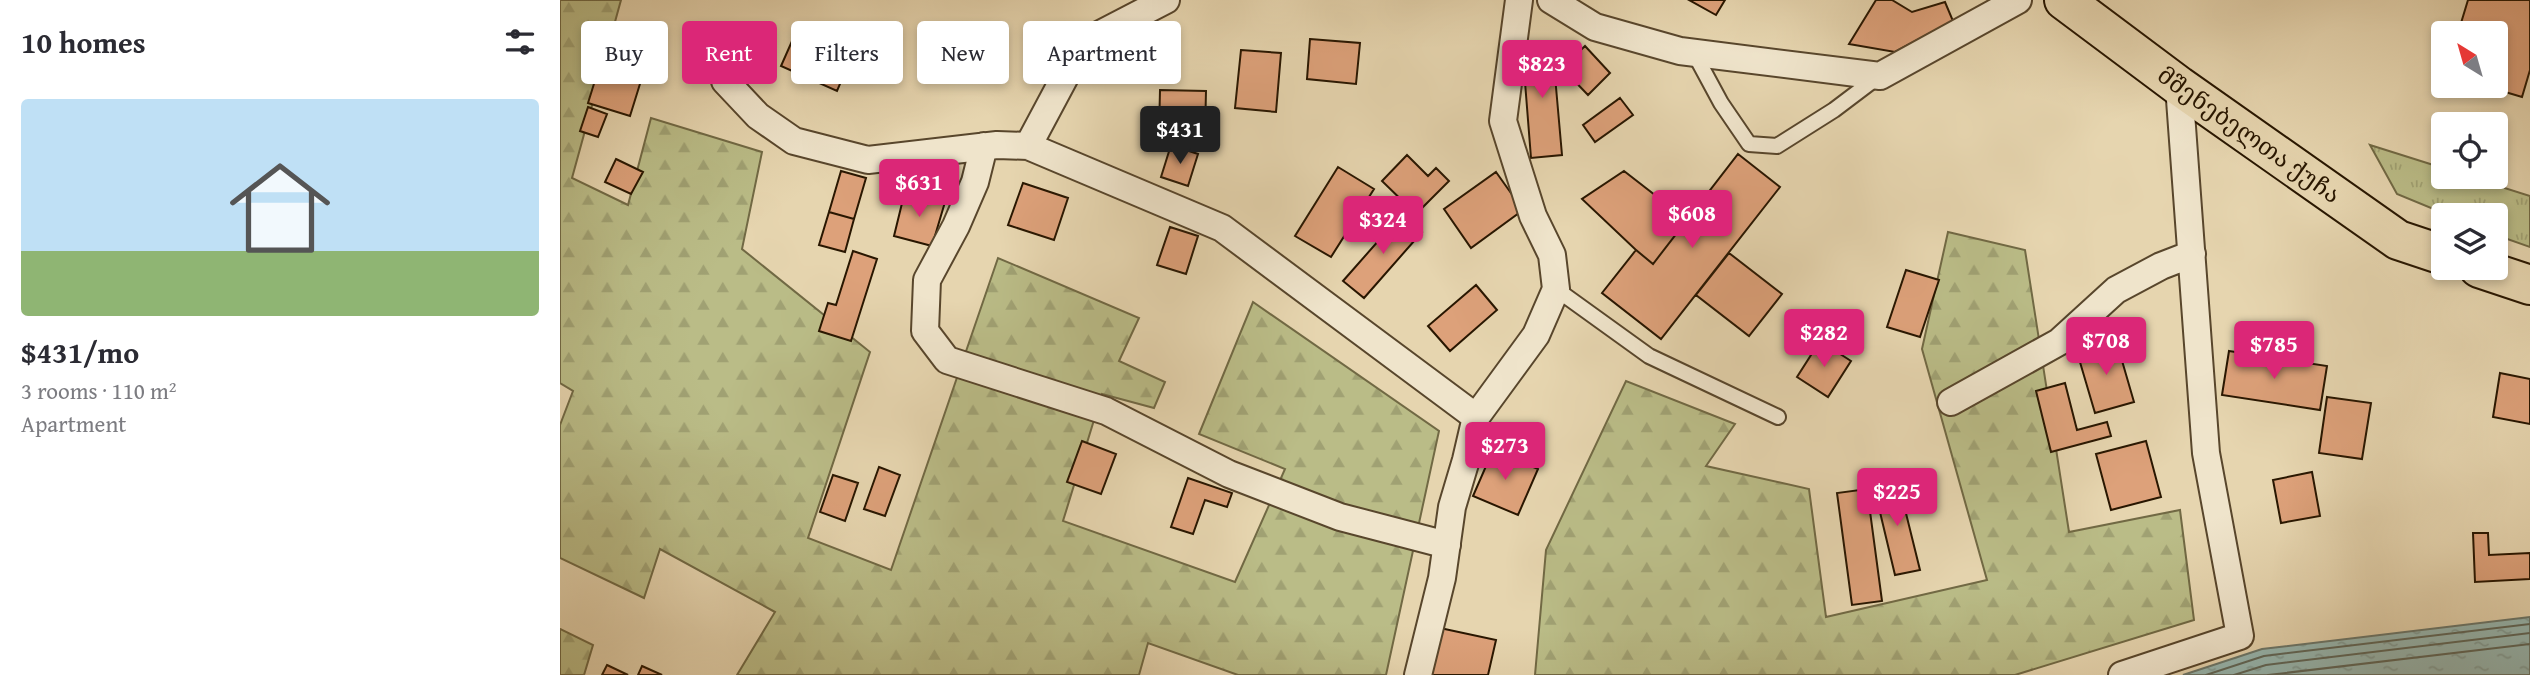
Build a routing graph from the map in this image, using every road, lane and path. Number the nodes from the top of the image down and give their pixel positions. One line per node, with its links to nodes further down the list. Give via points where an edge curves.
1 (1166, 0): 11 (street, via 1083,43)
2 (1519, 0): 16 (street, via 1503,121 1533,216 1552,254)
3 (1551, 0): 6 (street, via 1595,27)
4 (2018, 0): 7 (street)
5 (2064, 0): 9 (main road, მშენებელთა ქუჩა)
6 (1694, 53): 7 (street); 7 (lane, via 1749,144 1777,146)
7 (1880, 76)
8 (728, 84): 10 (street, via 758,117 794,141 868,160)
9 (2179, 86): 12 (main road, მშენებელთა ქუჩა, via 2399,240); 13 (street)
10 (984, 146): 11 (street); 20 (street, via 975,182 927,280 925,331 947,360 1106,411 1229,474 1340,517)
11 (1028, 146): 18 (street, via 1222,228)
12 (2431, 251)
13 (2192, 254): 17 (street, via 2116,290 2059,342); 22 (street, via 2206,453 2240,636)
14 (2508, 278): 15 (main road)
15 (2530, 285)
16 (1556, 289): 18 (street, via 1536,335); 19 (lane, via 1649,356)
17 (1951, 402)
18 (1476, 416): 20 (street)
19 (1778, 417)
20 (1447, 545): 21 (street)
21 (1418, 675)
22 (2122, 675)

